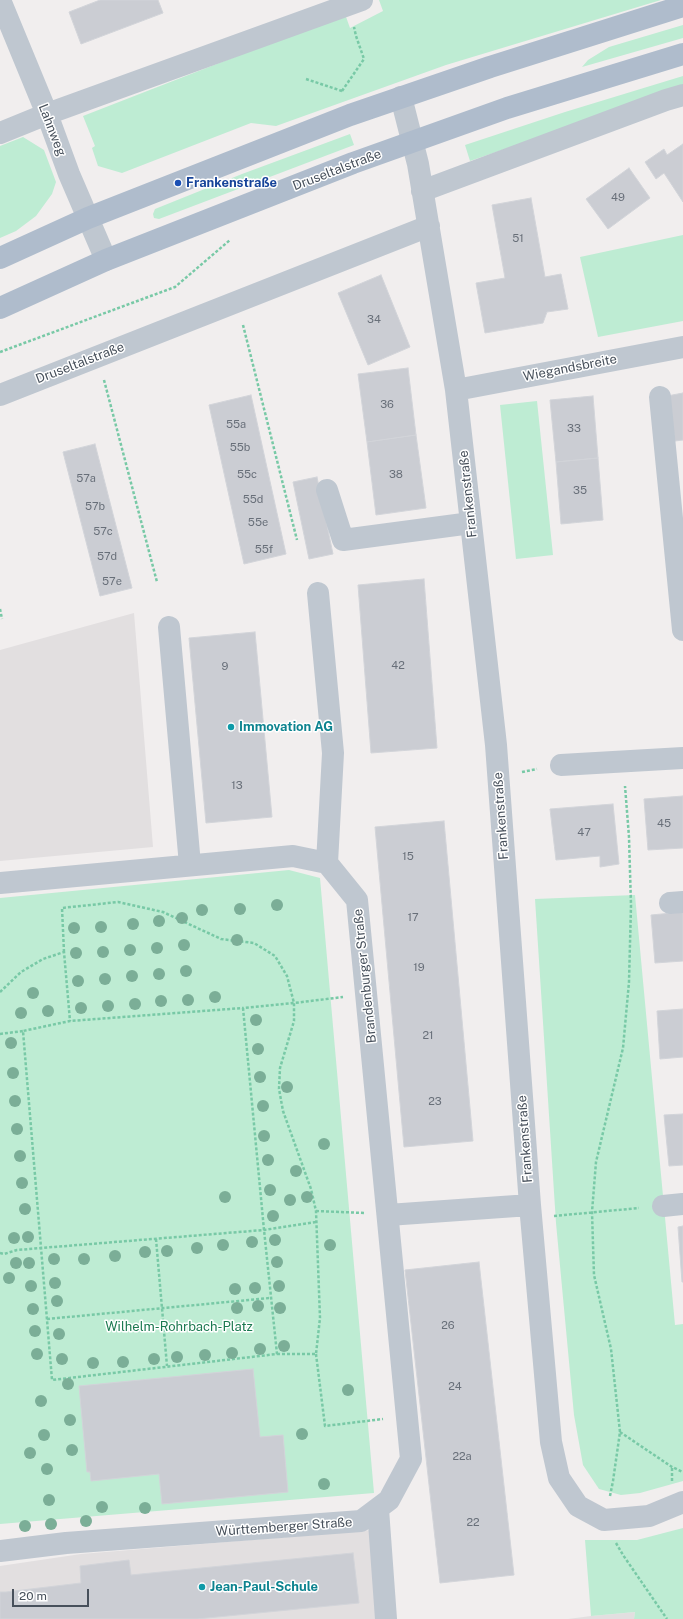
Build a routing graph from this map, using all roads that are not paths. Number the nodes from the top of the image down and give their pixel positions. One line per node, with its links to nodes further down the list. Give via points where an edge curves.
1 (0, 0): 7 (street, Lahnweg)
2 (359, 1): 7 (street)
3 (683, 6): 5 (main road)
4 (683, 54): 9 (main road, Druseltalstraße, via 507,108)
5 (401, 96): 9 (street, Frankenstraße); 11 (main road)
6 (683, 96): 10 (street)
7 (47, 114): 8 (street); 11 (street, Lahnweg)
8 (0, 133)
9 (412, 142): 10 (street, Frankenstraße); 14 (main road, Druseltalstraße)
10 (422, 191): 12 (street, Frankenstraße)
11 (88, 218): 13 (main road); 14 (street, Lahnweg)
12 (429, 226): 17 (street, Frankenstraße); 18 (street, Druseltalstraße)
13 (0, 258)
14 (106, 260): 15 (main road, Druseltalstraße)
15 (0, 308)
16 (683, 347): 17 (street, Wiegandsbreite)
17 (456, 390): 21 (street, Frankenstraße)
18 (0, 394)
19 (660, 397): 24 (street)
20 (327, 490): 21 (street, via 343,540)
21 (471, 523): 30 (street, Frankenstraße, via 498,776)
22 (318, 593): 27 (street, via 333,754)
23 (169, 627): 28 (street)
24 (683, 630)
25 (683, 758): 26 (street)
26 (561, 765)
27 (327, 863): 28 (street, via 293,856); 31 (street, Brandenburger Straße, via 357,900)
28 (190, 865): 29 (street)
29 (0, 883)
30 (531, 1212): 31 (street); 32 (street, Frankenstraße, via 551,1442 559,1478 578,1506 604,1520 648,1516)
31 (388, 1215): 33 (street, Württemberger Straße, via 411,1459 389,1500)
32 (683, 1502)
33 (378, 1509): 34 (street, Württemberger Straße, via 361,1521 66,1543); 35 (street)
34 (0, 1551)
35 (386, 1619)

